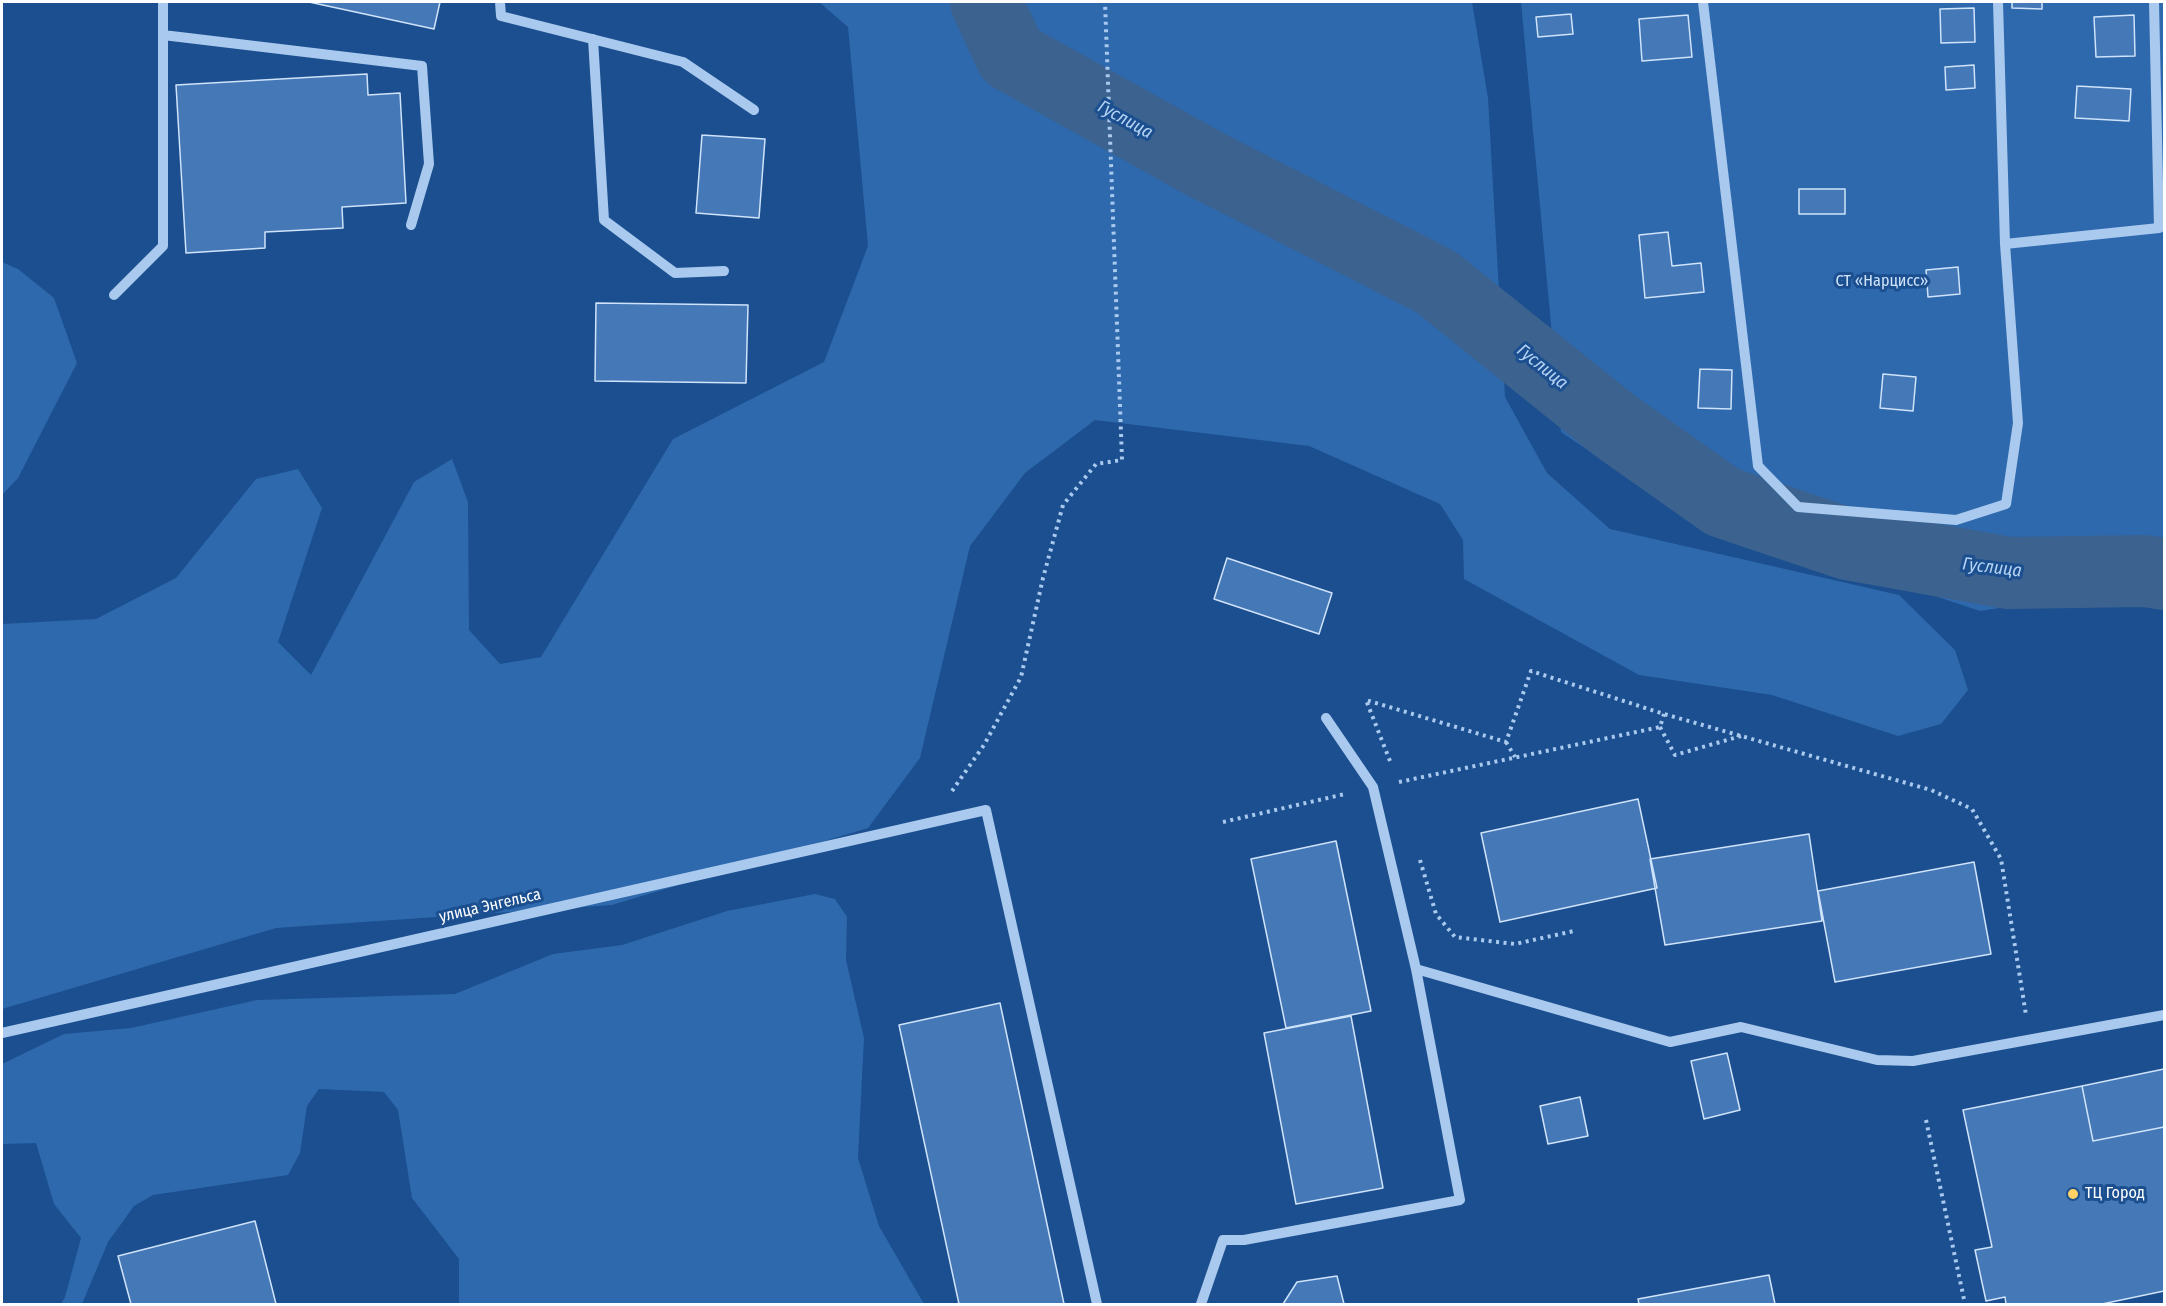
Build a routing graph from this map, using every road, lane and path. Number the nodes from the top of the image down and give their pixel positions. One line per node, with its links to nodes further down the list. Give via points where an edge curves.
1 (163, 2): 7 (street)
2 (500, 2): 8 (street, via 501,16)
3 (1105, 2): 23 (path, via 1122,459 1096,464 1063,505 1021,677 984,745)
4 (1703, 2): 11 (street, via 1758,466 1798,507 1956,520 2006,504 2018,423)
5 (1998, 2): 11 (street)
6 (2154, 2): 11 (street, via 2159,228)
7 (163, 35): 10 (street, via 422,66 429,164); 13 (street, via 163,246)
8 (593, 39): 9 (street, via 683,62); 12 (street, via 604,220 675,273)
9 (754, 110)
10 (411, 225)
11 (2005, 244)
12 (724, 271)
13 (114, 296)
14 (1664, 714): 16 (path); 17 (path); 18 (path, via 1531,671)
15 (1326, 718): 21 (street)
16 (1660, 727): 17 (path, via 1675,755); 19 (path)
17 (1742, 736): 30 (path, via 1931,790 1971,808 2001,859)
18 (1506, 742): 19 (path); 20 (path, via 1366,700)
19 (1515, 757): 20 (path)
20 (1398, 782): 21 (path); 22 (path)
21 (1372, 787): 24 (path); 27 (street)
22 (1401, 793)
23 (931, 821): 29 (street, улица Энгельса); 32 (street, улица Энгельса, via 986,810)
24 (1223, 822)
25 (1420, 859): 26 (path, via 1436,914 1455,938 1515,944)
26 (1574, 931)
27 (1416, 969): 30 (street, via 1670,1042 1741,1027 1877,1060 1913,1061); 33 (street, via 1460,1200 1244,1240 1223,1240)
28 (2164, 1015): 30 (street)
29 (2, 1033)
30 (2030, 1039)
31 (1926, 1120): 34 (path)
32 (1097, 1305)
33 (1201, 1305)
34 (1965, 1305)

